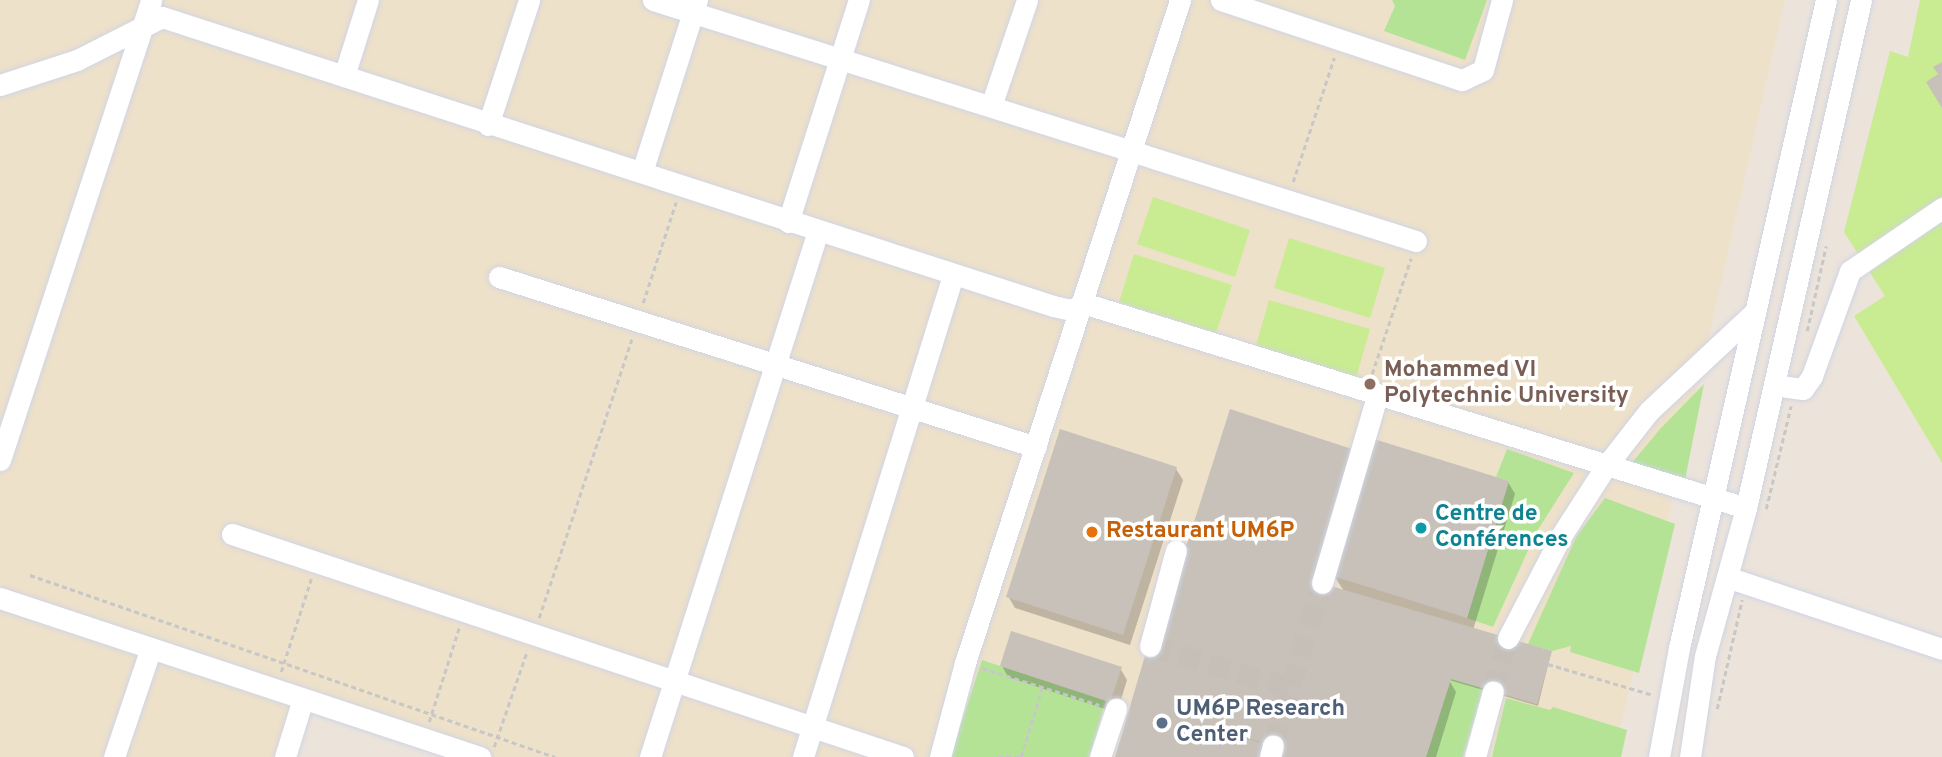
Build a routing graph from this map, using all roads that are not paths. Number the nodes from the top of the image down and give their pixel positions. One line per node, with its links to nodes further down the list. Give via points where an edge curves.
1 (151, 0): 13 (street)
2 (368, 0): 15 (street)
3 (529, 0): 18 (street)
4 (653, 0): 12 (street)
5 (859, 0): 14 (street)
6 (1027, 0): 17 (street)
7 (1180, 0): 19 (street)
8 (1221, 0): 9 (street, via 1468,80 1483,70)
9 (1502, 0)
10 (1826, 0): 28 (street)
11 (1861, 0): 30 (street)
12 (695, 6): 14 (street); 20 (street)
13 (143, 26): 15 (street, via 162,17); 16 (street, via 76,60); 34 (street)
14 (840, 58): 17 (street); 22 (street)
15 (344, 76): 18 (street)
16 (0, 85)
17 (991, 106): 19 (street)
18 (488, 125): 20 (street)
19 (1133, 151): 24 (street); 27 (street)
20 (642, 172): 22 (street)
21 (1942, 208): 30 (street, via 1850,271 1812,376 1803,389)
22 (788, 222): 23 (street)
23 (817, 231): 25 (street); 29 (street)
24 (1416, 241)
25 (953, 275): 27 (street, via 1053,306 1072,310); 32 (street)
26 (499, 277): 29 (street)
27 (1083, 303): 31 (street); 33 (street)
28 (1756, 310): 35 (street, via 1649,411); 36 (street)
29 (775, 364): 32 (street); 47 (street)
30 (1774, 385): 37 (street)
31 (1372, 395): 35 (street); 41 (street)
32 (912, 407): 33 (street); 51 (street)
33 (1036, 447): 59 (street, via 965,663)
34 (0, 460)
35 (1606, 466): 36 (street); 43 (street, via 1561,536)
36 (1714, 498): 37 (street); 62 (street)
37 (1746, 508): 40 (street)
38 (232, 534): 47 (street)
39 (1176, 550): 44 (street)
40 (1727, 577): 46 (street); 63 (street, via 1705,656)
41 (1322, 583)
42 (0, 598): 45 (street)
43 (1508, 638)
44 (1150, 646)
45 (150, 648): 49 (street); 53 (street)
46 (1942, 649)
47 (674, 681): 51 (street); 56 (street)
48 (1493, 691): 61 (street)
49 (303, 699): 52 (street, via 425,736); 54 (street)
50 (1116, 709): 60 (street)
51 (812, 727): 57 (street); 58 (street)
52 (454, 752): 55 (street)
53 (114, 757)
54 (285, 757)
55 (480, 757)
56 (650, 757)
57 (803, 757)
58 (903, 757)
59 (940, 757)
60 (1100, 757)
61 (1475, 757)
62 (1659, 757)
63 (1690, 757)

